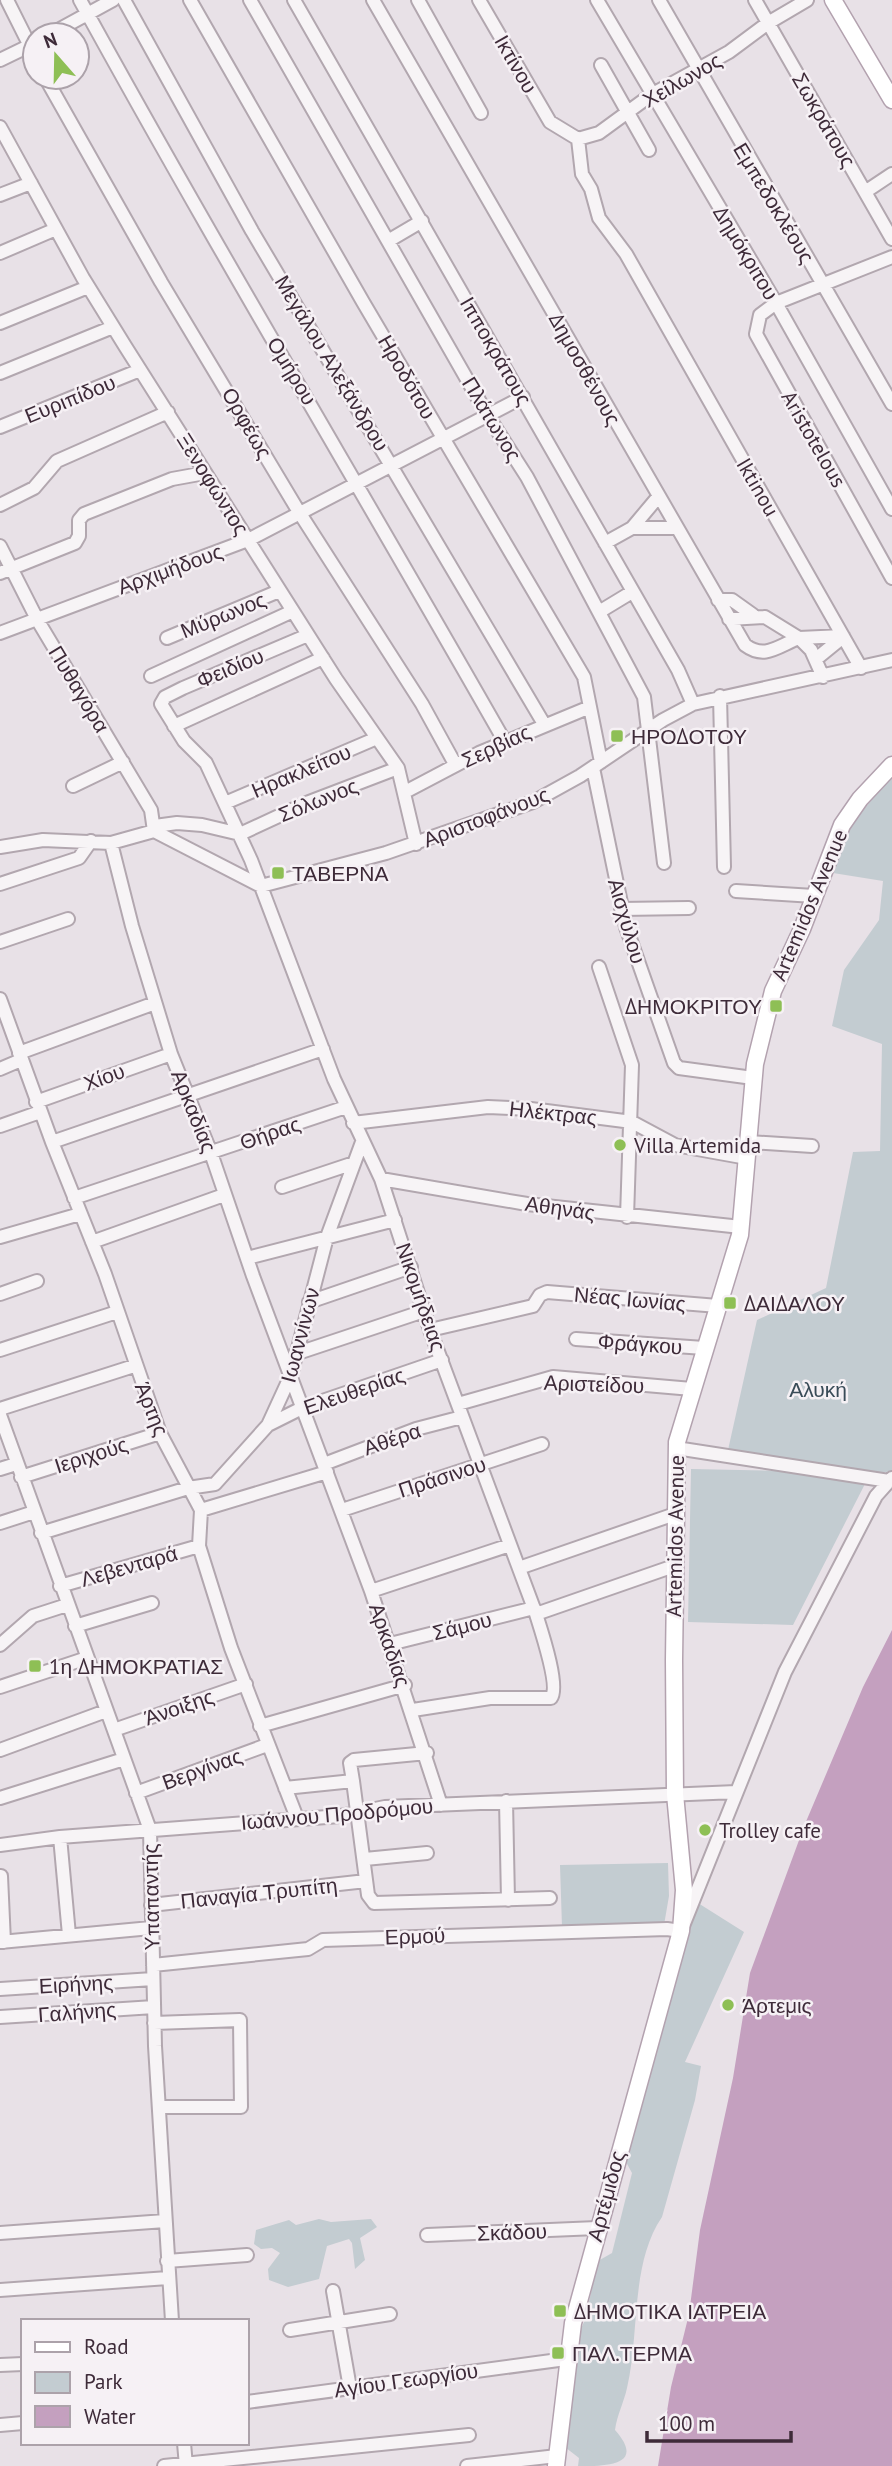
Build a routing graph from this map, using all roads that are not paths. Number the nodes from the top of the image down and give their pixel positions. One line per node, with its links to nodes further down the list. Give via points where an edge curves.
1 (7, 0): 19 (street)
2 (80, 0): 16 (street, Ομήρου)
3 (113, 0): 16 (street)
4 (124, 0): 55 (street, Μεγάλου Αλεξάνδρου, via 252,231)
5 (190, 0): 54 (street, Ηροδότου)
6 (250, 0): 39 (street, Πλάτωνος)
7 (294, 0): 36 (street, Ιπποκράτους)
8 (373, 0): 58 (street, Δημοσθένους)
9 (418, 0): 27 (street)
10 (479, 0): 30 (street, Ικτίνου, via 545,116)
11 (597, 0): 25 (street, Δημόκριτου)
12 (659, 0): 23 (street, Εμπεδοκλέους)
13 (755, 0): 18 (street, Σωκράτους)
14 (807, 0): 18 (street, Χείλωνος)
15 (833, 0): 26 (main road)
16 (88, 14): 17 (street); 57 (street, Ομήρου, via 218,247)
17 (75, 21)
18 (768, 23): 23 (street, Χείλωνος, via 742,44); 34 (street, Σωκράτους)
19 (21, 26)
20 (21, 52): 21 (street)
21 (0, 60)
22 (601, 65): 28 (street)
23 (696, 69): 25 (street, Χείλωνος); 42 (street, Εμπεδοκλέους)
24 (53, 91): 61 (street, Ορφέως)
25 (651, 95): 28 (street, Χείλωνος); 44 (street, Δημόκριτου)
26 (892, 100)
27 (481, 113)
28 (627, 113): 30 (street, Χείλωνος, via 599,134); 31 (street)
29 (1, 132): 33 (street, Ξενοφώντος)
30 (578, 139): 79 (street, Iktinou, via 580,167 599,218 626,254)
31 (649, 149)
32 (892, 174): 34 (street)
33 (31, 183): 35 (street); 37 (street, Ξενοφώντος)
34 (865, 192): 38 (street, Σωκράτους)
35 (0, 195)
36 (422, 222): 39 (street); 49 (street, Ιπποκράτους)
37 (56, 229): 40 (street); 43 (street, Ξενοφώντος)
38 (892, 239)
39 (388, 241): 52 (street, Πλάτωνος)
40 (0, 253)
41 (892, 257): 42 (street)
42 (823, 286): 44 (street); 50 (street, Εμπεδοκλέους)
43 (88, 287): 45 (street); 46 (street, Ξενοφώντος)
44 (776, 303): 60 (street, Δημόκριτου); 68 (street, Aristotelous, via 756,324 758,343)
45 (0, 323)
46 (113, 327): 47 (street, Ξενοφώντος); 48 (street)
47 (140, 370): 51 (street, Ξενοφώντος); 53 (street, Ευριπίδου)
48 (0, 373)
49 (523, 397): 52 (street, Αρχιμήδους); 65 (street, Ιπποκράτους)
50 (892, 404)
51 (168, 412): 56 (street, Ξενοφώντος); 59 (street, via 58,461 34,488)
52 (488, 416): 54 (street, Αρχιμήδους); 73 (street, Πλάτωνος, via 527,477)
53 (0, 427)
54 (443, 439): 55 (street, Αρχιμήδους); 90 (street, Ηροδότου, via 584,677)
55 (393, 465): 57 (street, Αρχιμήδους); 92 (street, Μεγάλου Αλεξάνδρου)
56 (205, 473): 64 (street, Ξενοφώντος); 67 (street, via 172,479 84,514 75,543)
57 (358, 483): 61 (street, Αρχιμήδους); 96 (street, Ομήρου)
58 (658, 497): 62 (street); 63 (street, Δημοσθένους)
59 (0, 505)
60 (892, 509)
61 (299, 512): 64 (street, Αρχιμήδους); 98 (street, Ορφέως)
62 (632, 528): 63 (street); 65 (street)
63 (676, 528): 71 (street, Δημοσθένους)
64 (247, 540): 69 (street, Ξενοφώντος); 76 (street, Αρχιμήδους)
65 (605, 543): 70 (street, Ιπποκράτους)
66 (0, 546): 67 (street, Πυθαγόρα)
67 (6, 571): 76 (street, Πυθαγόρα)
68 (892, 578)
69 (279, 592): 72 (street, Ξενοφώντος); 80 (street, Μύρωνος)
70 (632, 592): 73 (street); 89 (street, Ιπποκράτους)
71 (718, 600): 74 (street, via 732,600); 75 (street, Δημοσθένους)
72 (293, 611): 78 (street, Ξενοφώντος); 86 (street)
73 (598, 611): 94 (street, Πλάτωνος, via 644,697)
74 (753, 615): 75 (street); 81 (street, via 772,619)
75 (729, 619): 81 (street, Δημοσθένους, via 745,645 759,653)
76 (38, 621): 77 (street, Αρχιμήδους); 97 (street, Πυθαγόρα)
77 (0, 633)
78 (308, 635): 82 (street, Ξενοφώντος); 91 (street, Φειδίου, via 165,697)
79 (844, 636): 81 (street); 83 (street); 85 (street, Iktinou)
80 (167, 638)
81 (799, 638): 83 (street)
82 (323, 658): 93 (street); 95 (street, Ξενοφώντος)
83 (816, 659): 87 (street)
84 (892, 660): 85 (street, Αριστοφάνους)
85 (861, 668): 87 (street, Αριστοφάνους)
86 (150, 676)
87 (823, 677): 88 (street, Αριστοφάνους)
88 (720, 695): 89 (street, Αριστοφάνους); 112 (street)
89 (693, 704): 94 (street, Αριστοφάνους)
90 (590, 707): 92 (street, Σερβίας); 99 (street, Ηροδότου)
91 (163, 710): 93 (street, Νικομήδειας)
92 (544, 724): 96 (street, Σερβίας)
93 (174, 726): 104 (street, Νικομήδειας, via 206,763)
94 (649, 729): 99 (street, Αριστοφάνους); 111 (street, Πλάτωνος)
95 (377, 738): 101 (street, Ξενοφώντος); 104 (street, Ηρακλείτου)
96 (505, 742): 98 (street, Σερβίας)
97 (123, 762): 102 (street); 105 (street, Πυθαγόρα, via 151,810)
98 (455, 764): 103 (street, Σερβίας)
99 (597, 765): 109 (street, Αριστοφάνους, via 533,802); 118 (street, Αισχύλου)
100 (892, 765): 116 (main road, Artemidos Avenue, via 847,817)
101 (398, 768): 103 (street, Ξενοφώντος); 106 (street, Σόλωνος)
102 (73, 786)
103 (405, 792): 109 (street, Ξενοφώντος)
104 (226, 803): 106 (street, Νικομήδειας)
105 (154, 828): 106 (street, via 177,823); 108 (street); 114 (street)
106 (240, 834): 114 (street, Νικομήδειας)
107 (91, 841): 108 (street); 110 (street, via 43,840); 113 (street, via 79,858)
108 (111, 842): 123 (street, Αρκαδίας)
109 (416, 844): 114 (street, Αριστοφάνους)
110 (0, 847)
111 (664, 863)
112 (724, 867)
113 (0, 884)
114 (261, 886): 124 (street, Νικομήδειας)
115 (736, 891): 116 (street)
116 (814, 896): 128 (main road, Artemidos Avenue, via 773,991)
117 (689, 908): 118 (street)
118 (621, 909): 128 (street, Αισχύλου, via 674,1063 679,1068)
119 (68, 919): 120 (street)
120 (0, 942)
121 (599, 967): 132 (street, via 632,1065)
122 (0, 999): 126 (street, Άρτης)
123 (155, 1003): 125 (street, Αρκαδίας); 126 (street)
124 (323, 1049): 129 (street); 131 (street, Νικομήδειας)
125 (171, 1054): 129 (street, Αρκαδίας); 130 (street, Χίου)
126 (20, 1057): 127 (street); 130 (street, Άρτης)
127 (0, 1069)
128 (753, 1078): 138 (main road, Artemidos Avenue)
129 (190, 1096): 135 (street); 139 (street, Αρκαδίας)
130 (38, 1107): 134 (street, Χίου); 135 (street, Άρτης)
131 (346, 1107): 133 (street, Νικομήδειας); 139 (street, Θήρας)
132 (632, 1122): 133 (street, Ηλέκτρας, via 488,1107); 138 (street, Ηλέκτρας, via 675,1145); 146 (street)
133 (353, 1123): 136 (street, Νικομήδειας)
134 (0, 1126)
135 (52, 1142): 144 (street, Άρτης)
136 (362, 1142): 140 (street, Ιωαννίνων); 141 (street, Νικομήδειας)
137 (812, 1146): 138 (street, Ηλέκτρας)
138 (748, 1150): 148 (main road, Artemidos Avenue)
139 (211, 1153): 143 (street, Αρκαδίας); 144 (street, Θήρας)
140 (354, 1163): 142 (street); 150 (street, Ιωαννίνων)
141 (380, 1179): 146 (street, Αθηνάς); 147 (street, Νικομήδειας)
142 (282, 1187)
143 (224, 1195): 151 (street); 152 (street, Αρκαδίας)
144 (74, 1198): 145 (street, Άρτης)
145 (80, 1214): 149 (street); 151 (street, Άρτης)
146 (627, 1217): 148 (street, Αθηνάς)
147 (395, 1220): 150 (street); 153 (street, Νικομήδειας)
148 (741, 1227): 157 (main road, Artemidos Avenue)
149 (0, 1237)
150 (327, 1237): 152 (street); 156 (street, Ιωαννίνων)
151 (92, 1242): 159 (street, Άρτης)
152 (247, 1258): 167 (street, Αρκαδίας)
153 (411, 1267): 156 (street); 158 (street, Νικομήδειας)
154 (37, 1281): 155 (street)
155 (0, 1294)
156 (309, 1302): 164 (street, Ιωαννίνων)
157 (718, 1306): 160 (street, Νέας Ιωνίας, via 542,1293 533,1306); 162 (main road, Artemidos Avenue)
158 (424, 1311): 160 (street, Νικομήδειας); 164 (street)
159 (117, 1312): 163 (street); 166 (street, Άρτης)
160 (430, 1330): 165 (street, Νικομήδειας)
161 (576, 1339): 162 (street, Φράγκου)
162 (704, 1348): 168 (main road, Artemidos Avenue)
163 (0, 1350)
164 (295, 1354): 167 (street, Ιωαννίνων)
165 (442, 1360): 169 (street, Ελευθερίας); 171 (street, Νικομήδειας)
166 (134, 1366): 170 (street); 174 (street, Άρτης)
167 (291, 1375): 169 (street, Αρκαδίας); 173 (street, Ιωαννίνων)
168 (692, 1390): 171 (street, Αριστείδου, via 553,1377); 176 (main road, Artemidos Avenue)
169 (302, 1408): 173 (street, Ελευθερίας); 179 (street, Αρκαδίας)
170 (0, 1409)
171 (460, 1410): 178 (street, Νικομήδειας); 179 (street, Αθέρα)
172 (0, 1415): 177 (street, Υπαπαντής)
173 (268, 1425): 183 (street, Ιωαννίνων)
174 (160, 1433): 181 (street, Ιεριχούς); 184 (street, Άρτης)
175 (542, 1444): 178 (street, Πράσινου)
176 (676, 1448): 182 (street); 188 (main road, Artemidos Avenue)
177 (16, 1464): 180 (street); 181 (street, Υπαπαντής)
178 (481, 1464): 186 (street, Πράσινου); 191 (street, Νικομήδειας)
179 (325, 1468): 185 (street, Αθέρα); 186 (street, Αρκαδίας)
180 (0, 1469)
181 (21, 1477): 187 (street, Υπαπαντής)
182 (890, 1479): 217 (street, via 876,1496 785,1672)
183 (215, 1484): 184 (street); 185 (street, Ιωαννίνων)
184 (188, 1489): 185 (street, Άρτης); 190 (street)
185 (201, 1510): 192 (street)
186 (342, 1510): 196 (street, Αρκαδίας)
187 (34, 1512): 189 (street); 190 (street, Υπαπαντής)
188 (675, 1514): 193 (main road, Artemidos Avenue); 194 (street)
189 (0, 1523)
190 (41, 1533): 195 (street, Υπαπαντής)
191 (510, 1545): 194 (street, Νικομήδειας); 196 (street)
192 (199, 1546): 195 (street, Λεβενταρά); 204 (street)
193 (674, 1566): 199 (street, Σάμου); 219 (main road, Artemidos Avenue)
194 (519, 1568): 199 (street, Νικομήδειας)
195 (60, 1586): 198 (street, Υπαπαντής)
196 (372, 1591): 201 (street, Αρκαδίας)
197 (152, 1603): 200 (street)
198 (67, 1605): 200 (street, Υπαπαντής); 202 (street, via 33,1616)
199 (535, 1611): 201 (street, Σάμου); 208 (street, Νικομήδειας, via 555,1693 548,1699 490,1698)
200 (75, 1626): 203 (street, Υπαπαντής)
201 (390, 1644): 205 (street, Αρκαδίας)
202 (0, 1645)
203 (87, 1658): 206 (street); 207 (street, Υπαπαντής)
204 (246, 1684): 209 (street); 210 (street, Άνοιξης)
205 (405, 1685): 208 (street, Αρκαδίας); 209 (street)
206 (0, 1687)
207 (106, 1710): 210 (street, Υπαπαντής); 212 (street)
208 (413, 1710): 213 (street, Αρκαδίας)
209 (260, 1726): 211 (street)
210 (114, 1730): 214 (street, Υπαπαντής)
211 (267, 1745): 216 (street); 218 (street, Βεργίνας)
212 (0, 1750)
213 (426, 1753): 215 (street, via 354,1760 350,1763); 222 (street, Αρκαδίας)
214 (124, 1759): 218 (street, Υπαπαντής); 220 (street)
215 (353, 1781): 216 (street); 223 (street)
216 (285, 1788): 224 (street)
217 (736, 1792): 219 (street, Ιωάννου Προδρόμου); 236 (street)
218 (136, 1793): 225 (street, Υπαπαντής)
219 (675, 1794): 221 (street, Ιωάννου Προδρόμου); 236 (main road, Artemidos Avenue, via 684,1890)
220 (0, 1798)
221 (506, 1801): 222 (street, Ιωάννου Προδρόμου); 233 (street)
222 (441, 1805): 223 (street, Ιωάννου Προδρόμου)
223 (359, 1812): 224 (street, Ιωάννου Προδρόμου); 229 (street)
224 (297, 1818): 225 (street, Ιωάννου Προδρόμου)
225 (150, 1830): 226 (street, Ιωάννου Προδρόμου); 234 (street, Υπαπαντής)
226 (60, 1837): 227 (street, Ιωάννου Προδρόμου); 237 (street)
227 (0, 1845)
228 (426, 1853): 229 (street)
229 (365, 1858): 231 (street)
230 (1, 1876): 238 (street)
231 (366, 1881): 233 (street, via 370,1900 379,1905); 234 (street, Παναγία Τρυπίτη)
232 (550, 1898): 233 (street)
233 (508, 1900)
234 (151, 1905): 235 (street, Υπαπαντής)
235 (151, 1928): 237 (street); 239 (street, Υπαπαντής)
236 (681, 1931): 239 (street, Ερμού, via 323,1940 310,1949); 247 (main road, Αρτέμιδος)
237 (69, 1935): 238 (street)
238 (2, 1942)
239 (153, 1965): 240 (street, Υπαπαντής)
240 (153, 1979): 241 (street, Ειρήνης); 242 (street, Υπαπαντής)
241 (0, 1989)
242 (154, 2007): 243 (street, Γαλήνης); 244 (street, Υπαπαντής)
243 (0, 2017)
244 (155, 2023): 245 (street, Υπαπαντής); 245 (street, via 240,2020 241,2107)
245 (159, 2107): 246 (street, Υπαπαντής)
246 (165, 2221): 248 (street); 251 (street, Υπαπαντής)
247 (597, 2228): 249 (street, Σκάδου); 259 (main road, Αρτέμιδος)
248 (0, 2233)
249 (427, 2235)
250 (247, 2255): 251 (street)
251 (167, 2261): 252 (street, Υπαπαντής)
252 (168, 2278): 253 (street); 256 (street, Υπαπαντής)
253 (0, 2290)
254 (333, 2291): 257 (street)
255 (390, 2315): 257 (street)
256 (172, 2319)
257 (338, 2323): 258 (street); 262 (street)
258 (290, 2330)
259 (566, 2360): 262 (street, Αγίου Γεωργίου); 268 (main road, Αρτέμιδος)
260 (21, 2364): 261 (street)
261 (0, 2365)
262 (350, 2388): 263 (street, Αγίου Γεωργίου)
263 (248, 2402)
264 (21, 2423): 265 (street)
265 (0, 2425)
266 (469, 2435): 269 (street)
267 (184, 2445): 269 (street)
268 (557, 2461): 271 (street)
269 (186, 2465): 270 (street)
270 (164, 2466)
271 (467, 2466)

